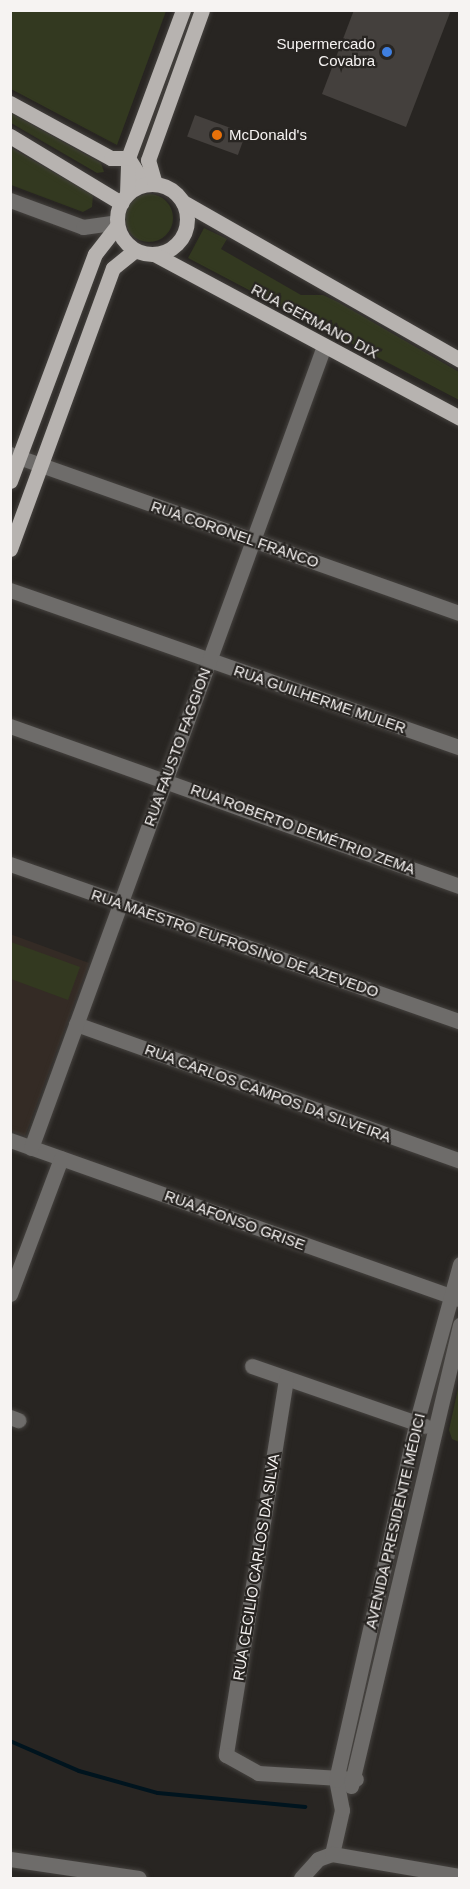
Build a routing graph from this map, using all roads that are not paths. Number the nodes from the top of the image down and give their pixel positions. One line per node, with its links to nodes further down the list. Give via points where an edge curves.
1 (183, 10): 5 (main road)
2 (202, 10): 6 (main road, via 148,160)
3 (10, 103): 5 (main road, via 111,158)
4 (10, 135): 7 (main road)
5 (128, 158): 6 (main road); 7 (main road)
6 (150, 184): 7 (main road); 9 (main road, via 171,189)
7 (124, 198): 10 (main road)
8 (10, 200): 10 (street, via 83,226)
9 (183, 202): 12 (main road, via 187,213 183,236 166,251); 14 (main road)
10 (117, 224): 11 (main road); 16 (main road, via 95,254)
11 (135, 250): 12 (main road); 17 (main road, via 113,268)
12 (154, 254): 13 (main road, RUA GERMANO DIX)
13 (324, 346): 15 (main road, RUA GERMANO DIX); 19 (street, RUA FAUSTO FAGGION)
14 (459, 360)
15 (459, 418)
16 (15, 456): 17 (street, RUA CORONEL FRANCO); 18 (main road)
17 (39, 465): 19 (street, RUA CORONEL FRANCO); 20 (main road)
18 (10, 481)
19 (252, 541): 22 (street, RUA CORONEL FRANCO); 23 (street, RUA FAUSTO FAGGION)
20 (10, 549)
21 (10, 590): 23 (street, RUA GUILHERME MULER)
22 (459, 613)
23 (209, 660): 25 (street, RUA GUILHERME MULER); 26 (street, RUA FAUSTO FAGGION)
24 (10, 726): 26 (street, RUA ROBERTO DEMÉTRIO ZEMA)
25 (459, 748)
26 (164, 779): 28 (street, RUA ROBERTO DEMÉTRIO ZEMA); 29 (street, RUA FAUSTO FAGGION)
27 (10, 864): 29 (street, RUA MAESTRO EUFROSINO DE AZEVEDO)
28 (459, 886)
29 (120, 903): 30 (street, RUA MAESTRO EUFROSINO DE AZEVEDO); 31 (street, RUA FAUSTO FAGGION)
30 (459, 1022)
31 (76, 1024): 33 (street, RUA FAUSTO FAGGION); 35 (street, RUA CARLOS CAMPOS DA SILVEIRA)
32 (10, 1140): 33 (street, RUA AFONSO GRISE)
33 (31, 1148): 34 (street, RUA AFONSO GRISE)
34 (60, 1158): 37 (street); 38 (street, RUA AFONSO GRISE)
35 (459, 1161)
36 (459, 1264): 38 (street, AVENIDA PRESIDENTE MÉDICI)
37 (10, 1294)
38 (453, 1298): 40 (street, AVENIDA PRESIDENTE MÉDICI)
39 (459, 1325): 41 (street, AVENIDA PRESIDENTE MÉDICI)
40 (433, 1355): 41 (street); 44 (street, AVENIDA PRESIDENTE MÉDICI)
41 (451, 1360): 45 (street, AVENIDA PRESIDENTE MÉDICI)
42 (252, 1366): 43 (street)
43 (286, 1379): 44 (street); 49 (street, RUA CECILIO CARLOS DA SILVA, via 226,1755 258,1773)
44 (416, 1424): 45 (street); 46 (street, AVENIDA PRESIDENTE MÉDICI)
45 (434, 1429): 47 (street, AVENIDA PRESIDENTE MÉDICI)
46 (390, 1546): 47 (street); 49 (street, AVENIDA PRESIDENTE MÉDICI)
47 (408, 1550): 48 (street, AVENIDA PRESIDENTE MÉDICI)
48 (356, 1779): 49 (street); 50 (street, AVENIDA PRESIDENTE MÉDICI)
49 (336, 1780): 50 (street)
50 (340, 1808): 51 (street)
51 (332, 1854): 53 (street); 55 (street, via 318,1859)
52 (10, 1859): 54 (street)
53 (459, 1876)
54 (139, 1878)
55 (301, 1878)

